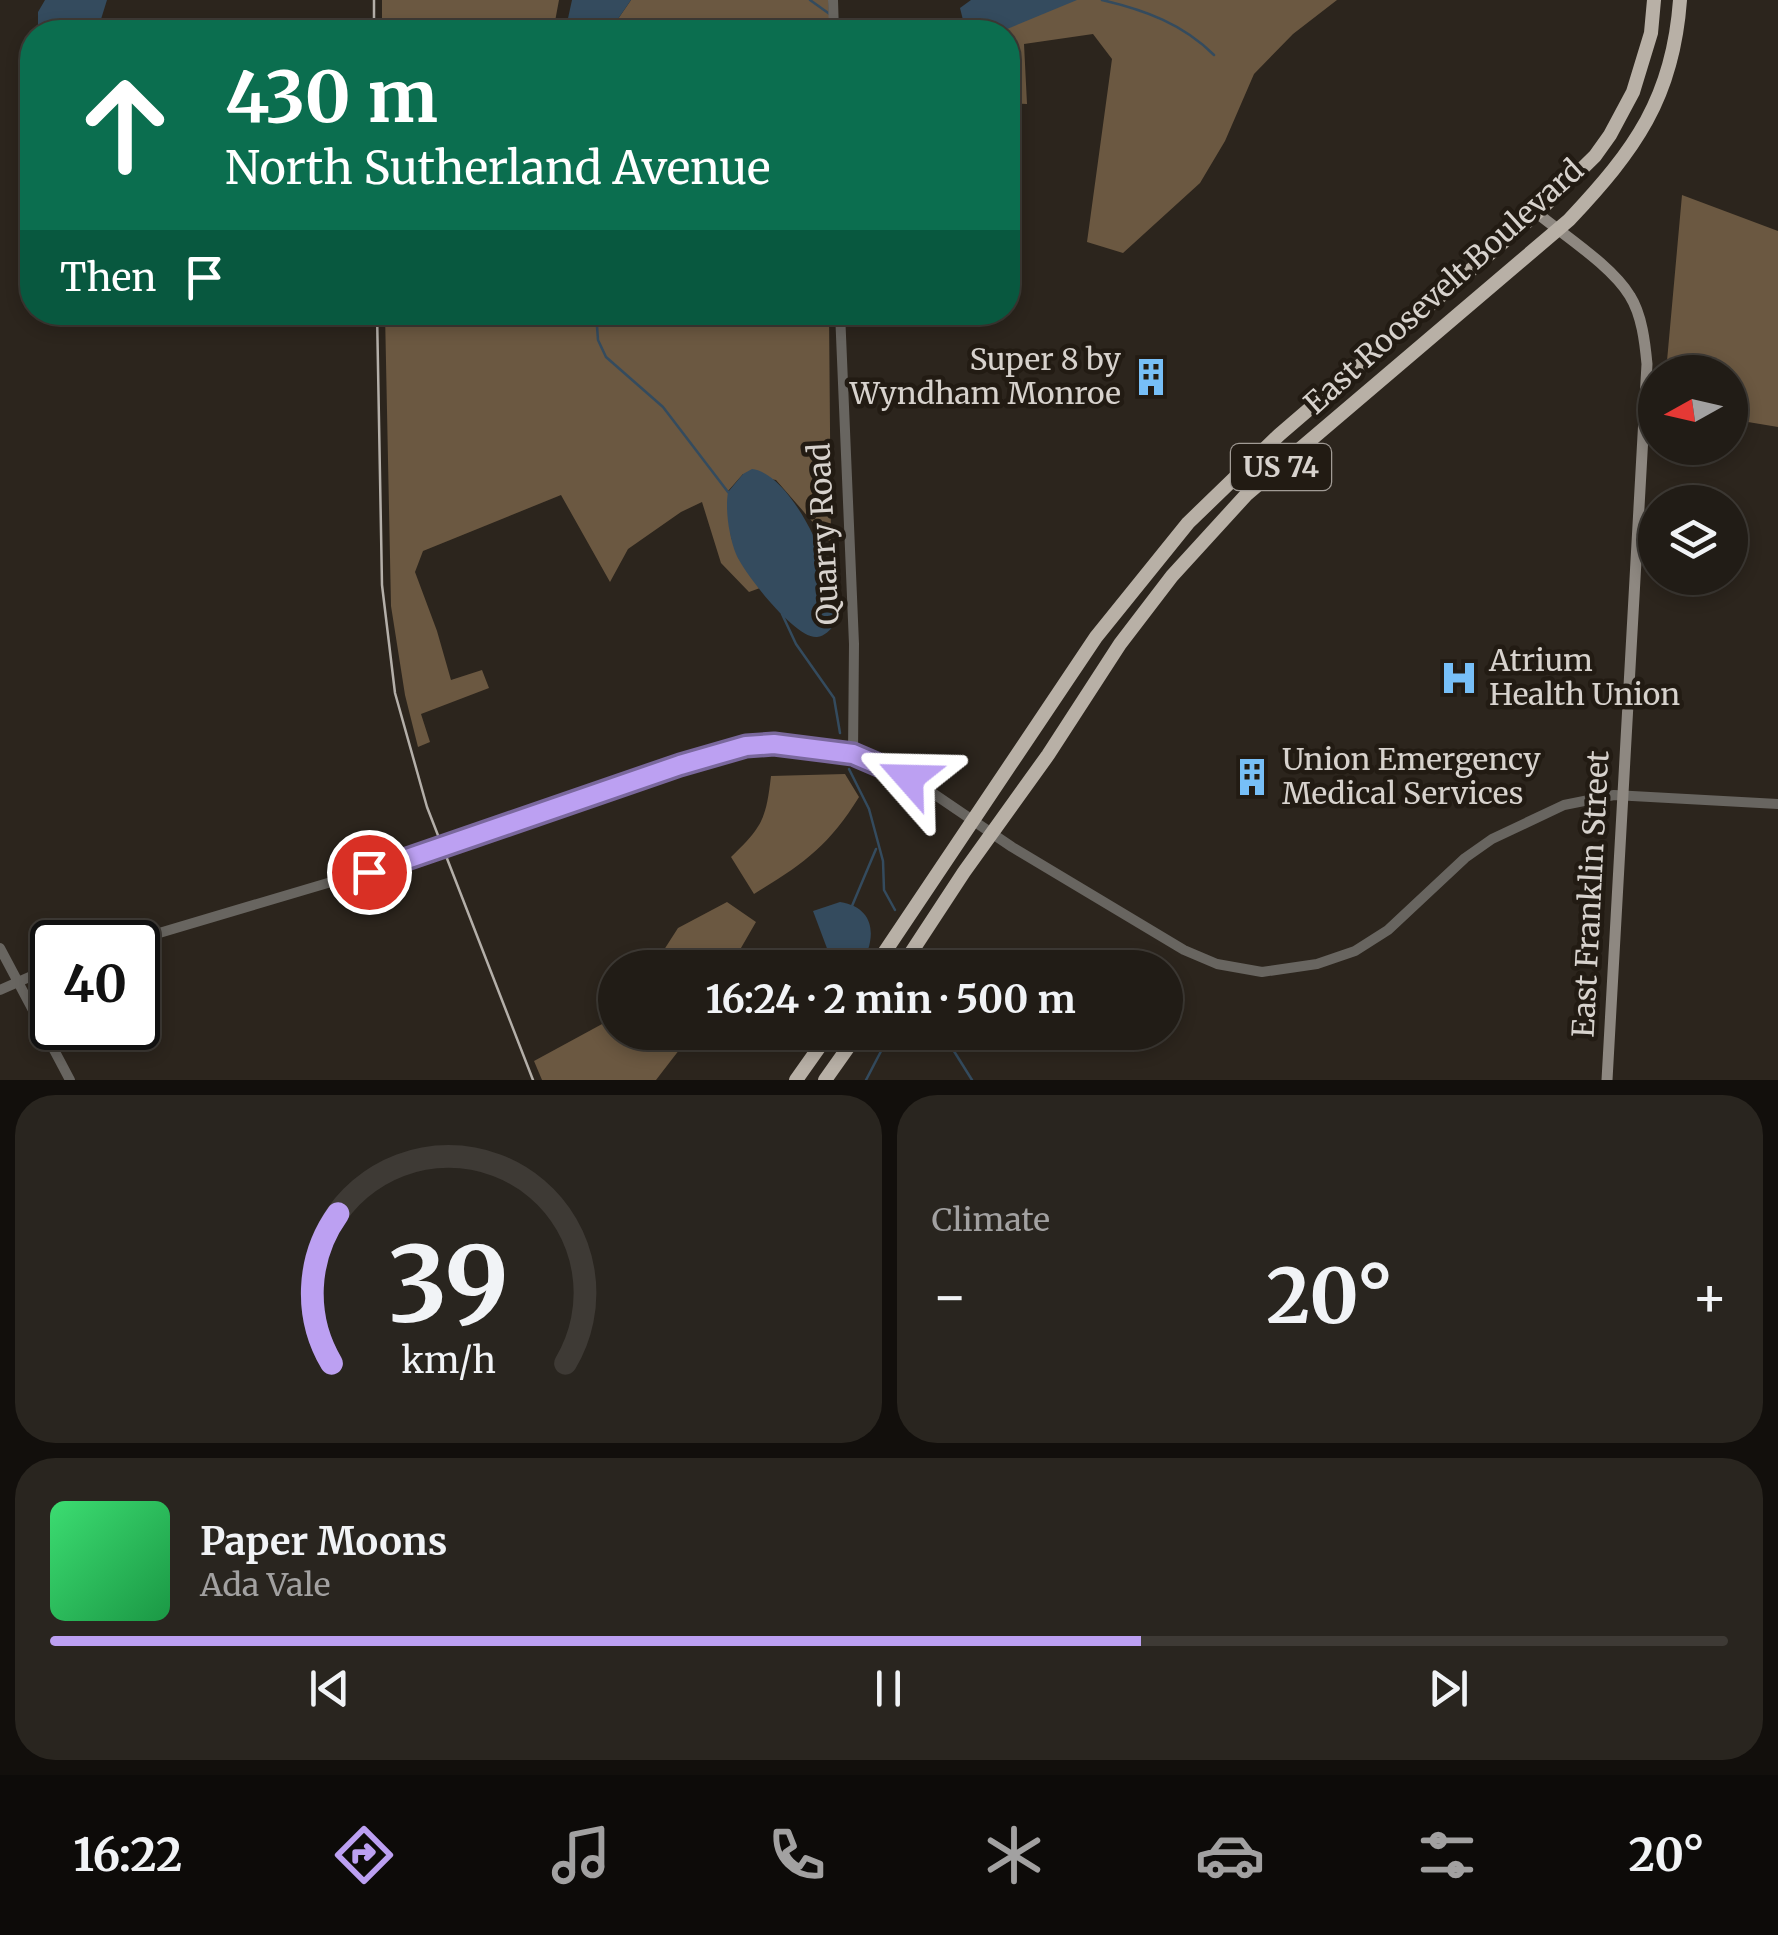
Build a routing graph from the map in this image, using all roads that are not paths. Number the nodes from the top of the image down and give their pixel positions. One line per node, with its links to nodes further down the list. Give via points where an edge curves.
1 (1683, 1): 2 (highway); 4 (highway, East Roosevelt Boulevard / US 74, via 1670,71 1639,138)
2 (1654, 3): 3 (highway, East Roosevelt Boulevard / US 74, via 1633,92 1610,135)
3 (1537, 214): 4 (main road); 9 (highway, East Roosevelt Boulevard / US 74, via 1279,435 1188,523 1096,638)
4 (1557, 230): 7 (main road, East Franklin Street, via 1629,295 1646,364); 10 (highway, East Roosevelt Boulevard / US 74, via 1234,508 1120,644)
5 (841, 325): 6 (street, Quarry Road)
6 (853, 754): 9 (street, via 909,778); 11 (street, via 774,744 736,749 443,848)
7 (1622, 795): 8 (street); 10 (street, via 1564,806 1492,839 1371,942 1279,972 1217,964 1184,950); 23 (main road, East Franklin Street)
8 (1778, 804)
9 (973, 820): 10 (street); 13 (highway, East Roosevelt Boulevard / US 74)
10 (993, 834): 14 (highway, East Roosevelt Boulevard / US 74)
11 (160, 933)
12 (0, 948): 16 (street)
13 (886, 950)
14 (913, 950)
15 (30, 975): 16 (street)
16 (18, 980): 17 (street); 20 (street)
17 (0, 990)
18 (817, 1050): 21 (highway)
19 (846, 1050): 22 (highway)
20 (70, 1080)
21 (796, 1080)
22 (825, 1080)
23 (1606, 1080)

